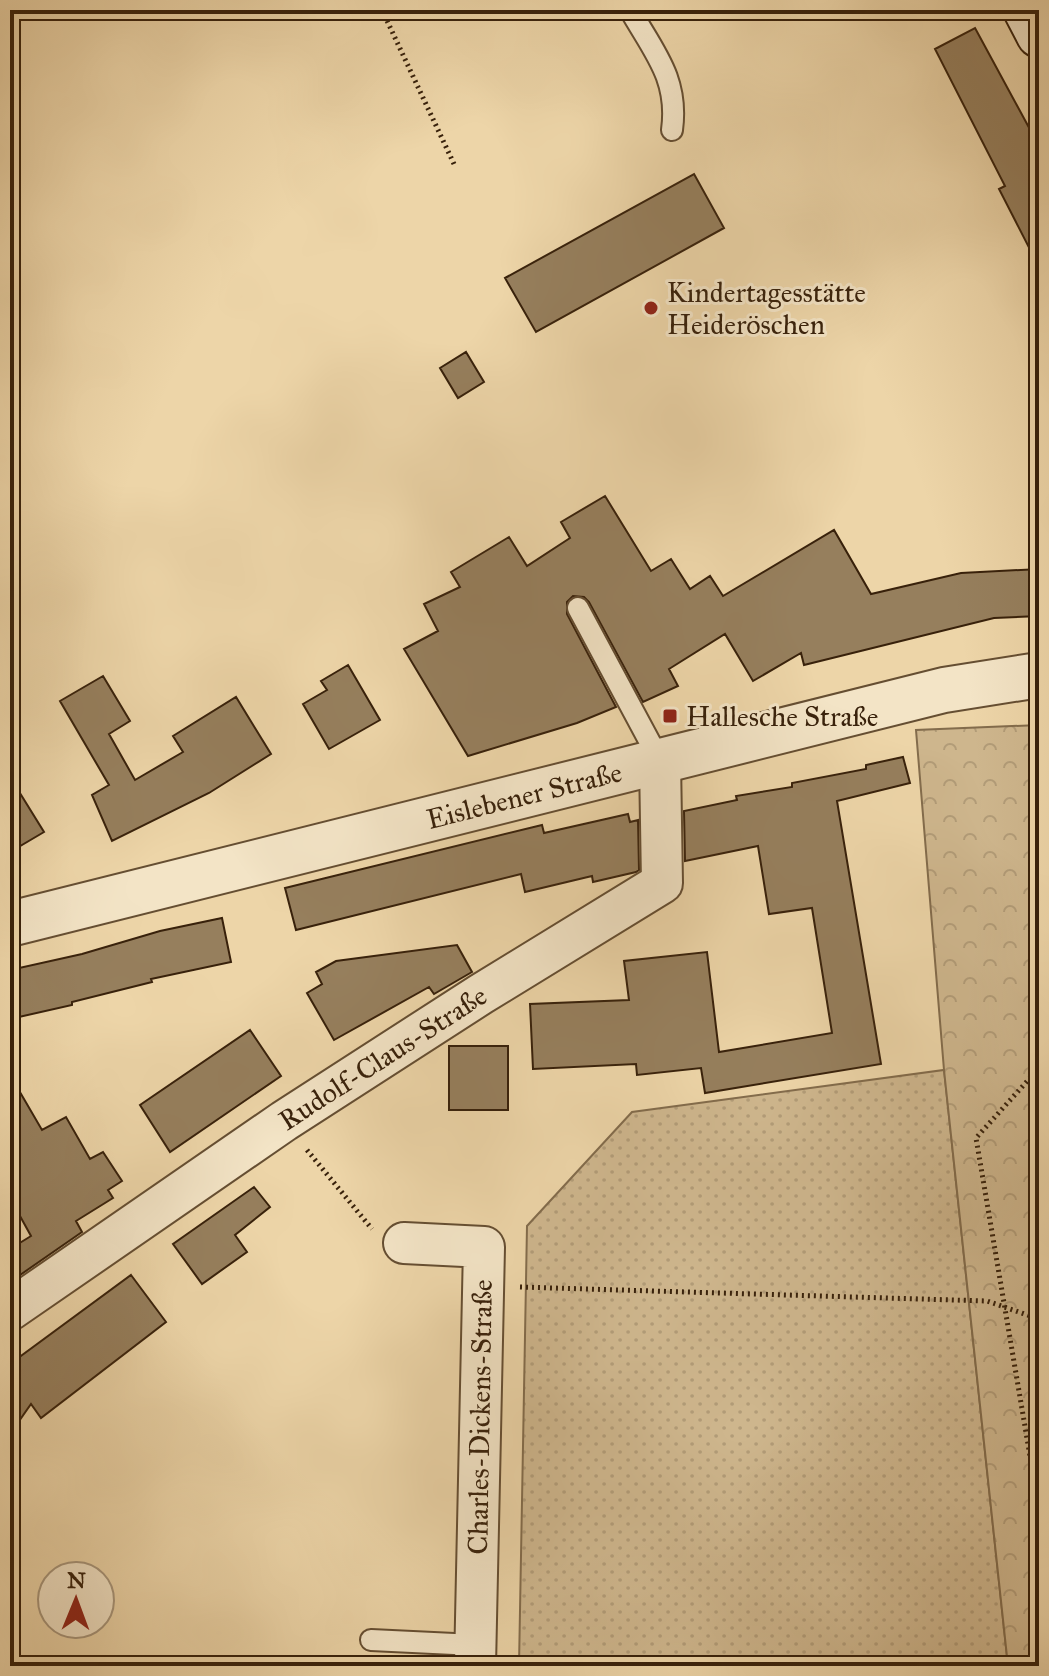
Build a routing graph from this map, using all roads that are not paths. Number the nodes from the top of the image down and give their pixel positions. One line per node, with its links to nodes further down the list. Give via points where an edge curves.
1 (630, 10): 4 (lane, via 669,77 675,108)
2 (1026, 10): 3 (street)
3 (1039, 35)
4 (672, 130)
5 (578, 608): 7 (lane)
6 (1039, 675): 7 (street, Eislebener Straße, via 944,690)
7 (660, 761): 8 (street, Eislebener Straße); 10 (street, Rudolf-Claus-Straße, via 662,883 284,1121)
8 (10, 924)
9 (404, 1243): 12 (street, Charles-Dickens-Straße, via 484,1247)
10 (10, 1310)
11 (371, 1640): 12 (lane)
12 (475, 1656)

